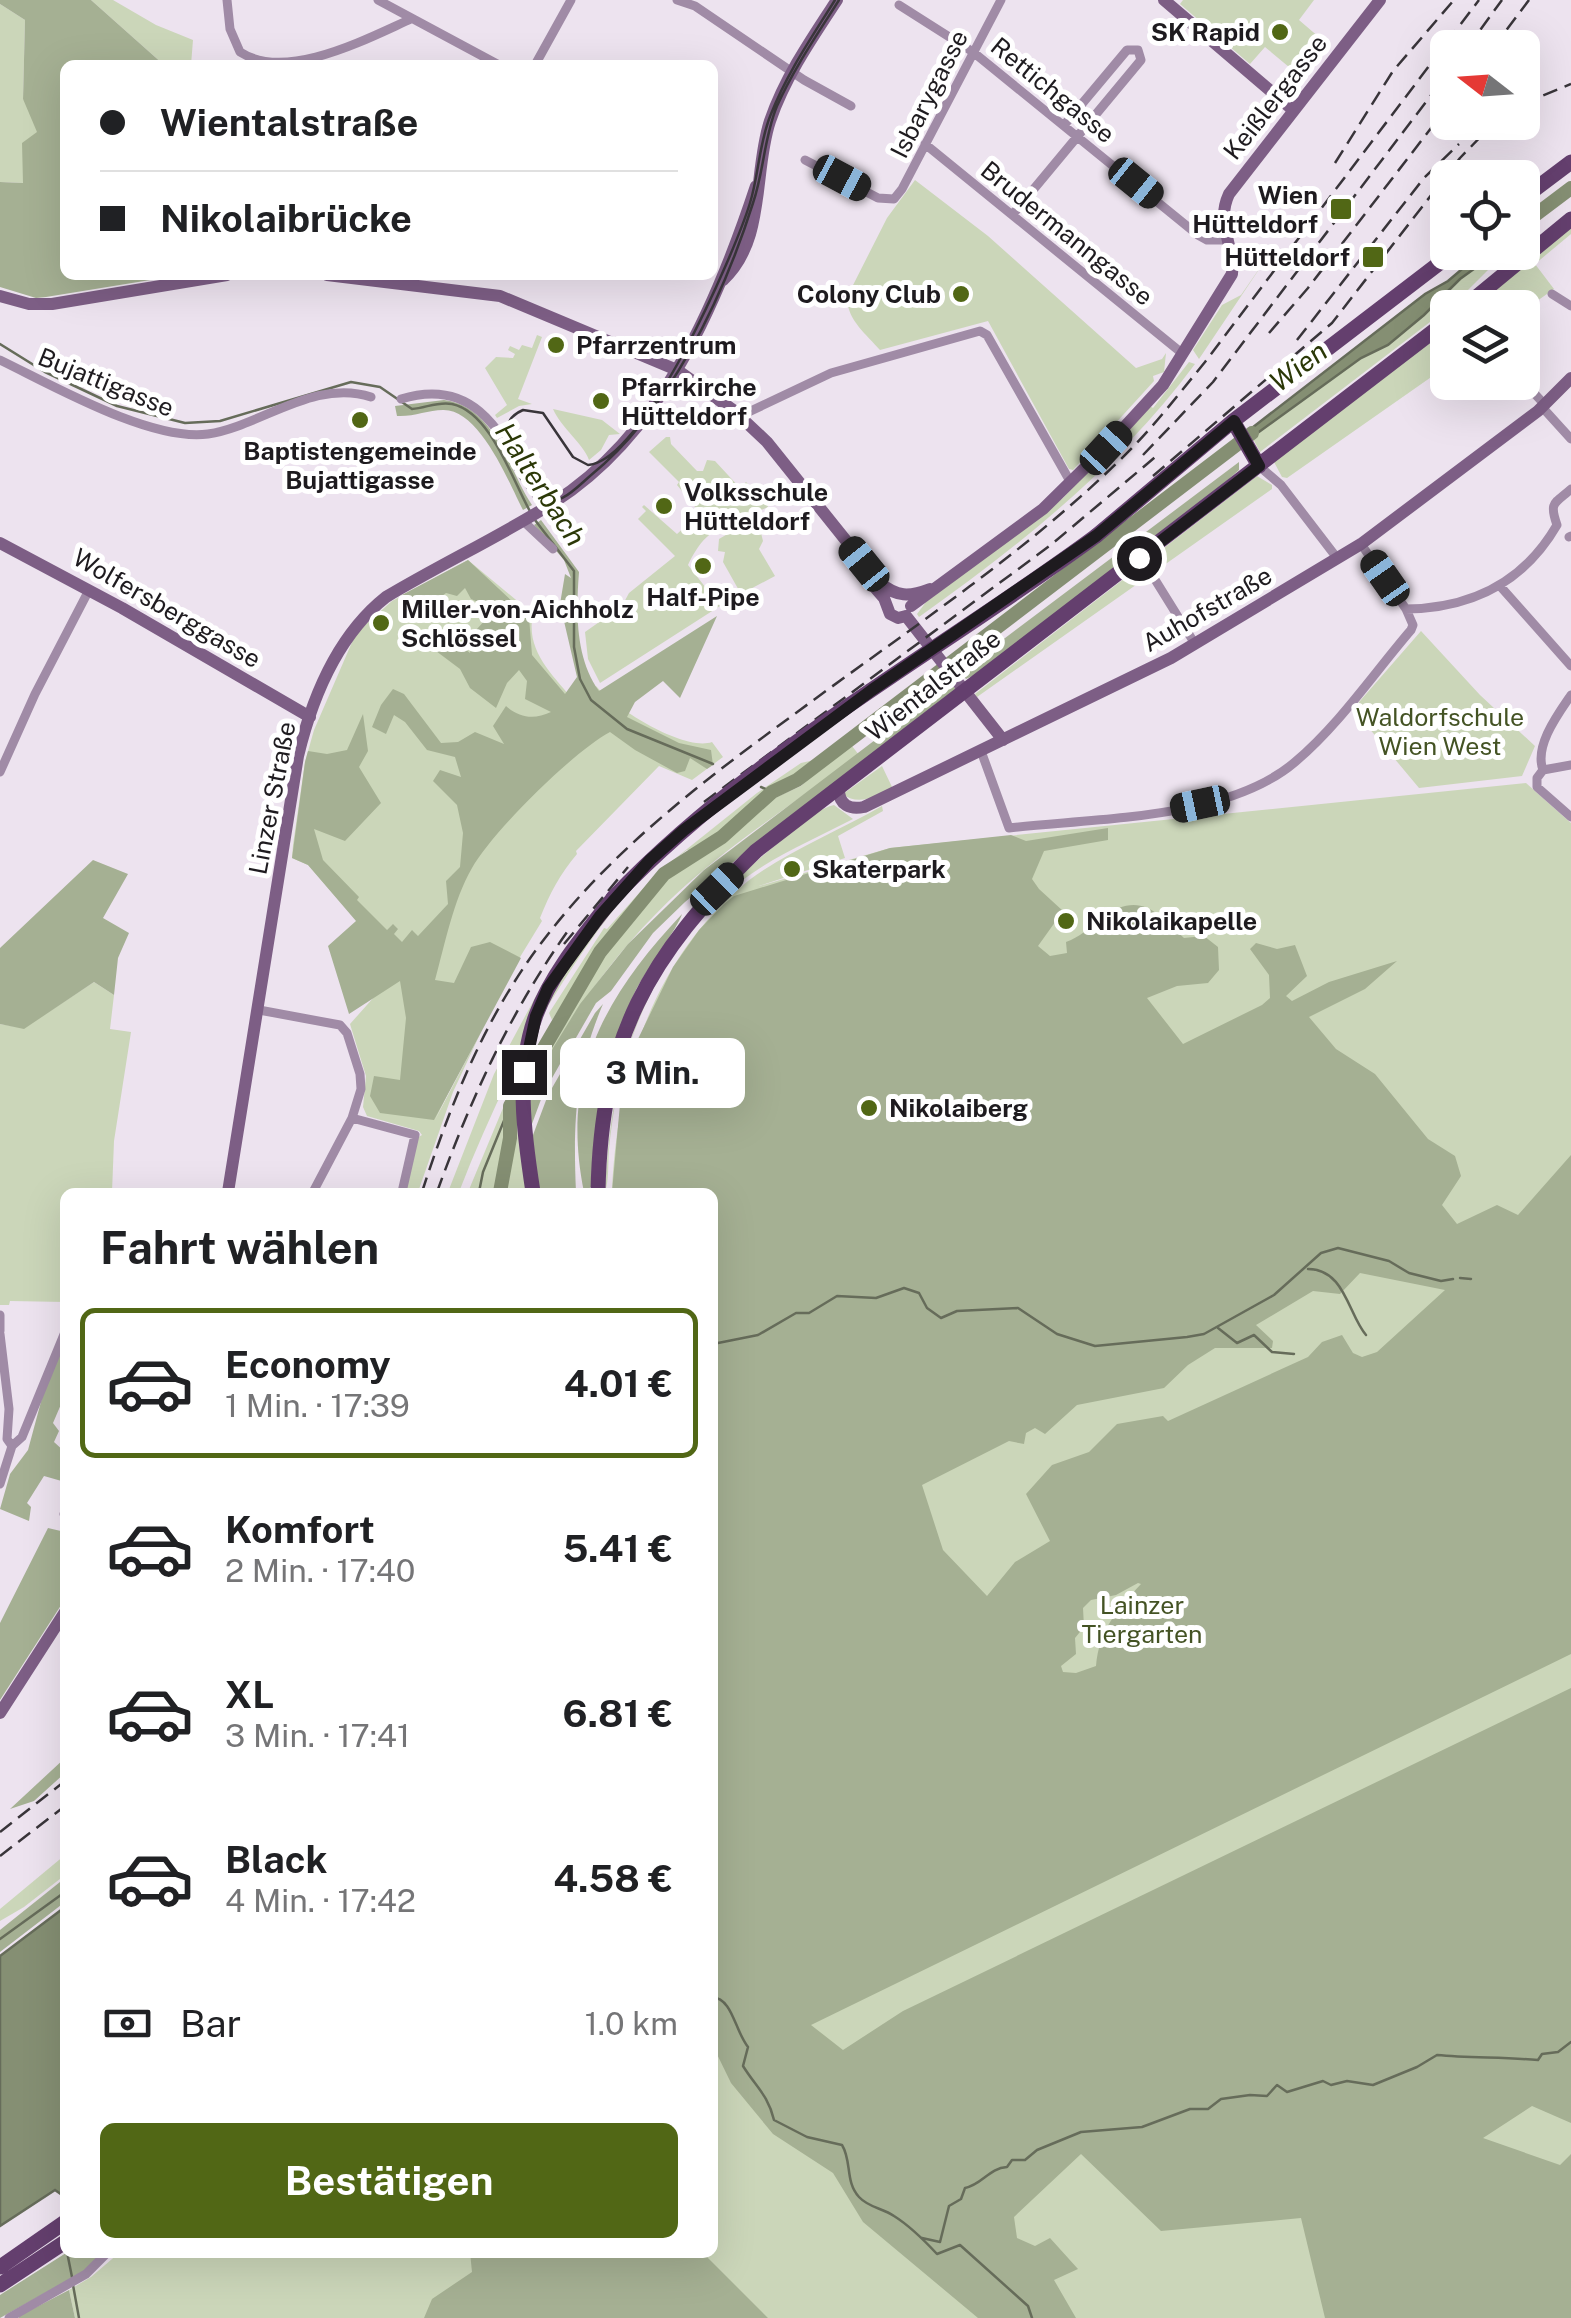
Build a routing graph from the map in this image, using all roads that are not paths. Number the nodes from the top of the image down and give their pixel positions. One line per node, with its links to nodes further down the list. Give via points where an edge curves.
1 (228, 0): 15 (street, via 240,52)
2 (378, 0): 12 (street)
3 (677, 0): 10 (street)
4 (837, 0): 13 (main road, Linzer Straße)
5 (846, 0): 13 (main road, Linzer Straße)
6 (1000, 0): 14 (street, Isbarygasse)
7 (1164, 0): 21 (main road)
8 (1380, 0): 21 (main road, Keißlergasse)
9 (564, 3): 18 (street)
10 (696, 3): 19 (street)
11 (898, 5): 14 (street, Rettichgasse)
12 (411, 19): 16 (street); 17 (street)
13 (824, 20): 19 (main road, Linzer Straße)
14 (973, 52): 22 (street, Rettichgasse); 24 (street, Isbarygasse)
15 (257, 60)
16 (293, 60)
17 (489, 60)
18 (538, 60)
19 (792, 72): 20 (street); 32 (main road, Linzer Straße)
20 (851, 106)
21 (1293, 110): 30 (main road, Keißlergasse, via 1229,194 1222,218)
22 (1065, 124): 23 (street, Rettichgasse); 23 (street, via 1128,50 1138,50 1141,60)
23 (1078, 135): 28 (street); 30 (street, Rettichgasse, via 1198,235)
24 (925, 144): 25 (street, Isbarygasse, via 900,193 886,200); 28 (street, Brudermanngasse)
25 (804, 160)
26 (1571, 162): 27 (main road)
27 (1540, 186)
28 (1013, 214): 41 (street, Brudermanngasse)
29 (1571, 220): 36 (main road)
30 (1226, 240): 41 (main road, Keißlergasse, via 1230,278)
31 (1431, 270): 50 (main road)
32 (719, 275)
33 (197, 280): 38 (main road, via 52,304)
34 (367, 280): 43 (main road, via 500,296)
35 (717, 280): 43 (main road, Linzer Straße)
36 (1485, 290)
37 (1552, 294): 39 (street)
38 (2, 301)
39 (1571, 306)
40 (1430, 333): 52 (main road, Wientalstraße)
41 (1184, 354): 53 (main road, Keißlergasse, via 1155,395)
42 (0, 360): 45 (street, Bujattigasse, via 116,414 173,432 213,433 336,392)
43 (675, 369): 49 (main road); 55 (main road, Linzer Straße, via 626,442)
44 (1571, 378): 48 (main road, Auhofstraße)
45 (371, 397)
46 (401, 399): 55 (street, via 448,395 473,404 500,434)
47 (1539, 400): 48 (street)
48 (1544, 406): 51 (street); 57 (main road, Auhofstraße)
49 (740, 416): 53 (street, via 816,380 976,331 987,335); 63 (main road, via 779,455 832,536)
50 (1235, 424): 52 (main road); 82 (main road, bridge, via 1096,536 754,776 613,898 536,1016 523,1103)
51 (1571, 439)
52 (1257, 462): 59 (street); 67 (main road, Wientalstraße)
53 (1071, 483): 63 (main road, Keißlergasse, via 937,586)
54 (1571, 489): 61 (street, via 1550,510 1556,524 1543,548)
55 (533, 514): 58 (street); 69 (main road, Linzer Straße, via 368,612 342,644)
56 (0, 543): 62 (main road, Wolfersberggasse)
57 (1362, 544): 59 (main road, Auhofstraße); 64 (street)
58 (553, 549)
59 (1338, 558): 65 (main road, Auhofstraße)
60 (1154, 578): 65 (street)
61 (1500, 586): 64 (street, via 1438,608); 66 (street)
62 (89, 590): 69 (main road, Wolfersberggasse); 74 (street)
63 (901, 603): 67 (main road)
64 (1406, 609): 71 (street, via 1412,630 1293,764 1229,798 1009,828)
65 (1195, 644): 70 (main road, Auhofstraße)
66 (1569, 659)
67 (963, 688): 70 (main road); 75 (main road, Wientalstraße)
68 (1571, 695): 73 (street, via 1548,733)
69 (310, 717): 77 (main road, Linzer Straße, via 296,765)
70 (1003, 740): 71 (main road, Auhofstraße)
71 (981, 752): 75 (main road, Auhofstraße, via 870,805 851,808)
72 (1571, 764): 73 (street)
73 (1543, 770): 76 (street, via 1538,788)
74 (0, 772)
75 (839, 790): 83 (main road, Wientalstraße, via 743,864 658,963 613,1070)
76 (1571, 817)
77 (258, 1010): 78 (street, via 344,1028 361,1081); 79 (main road, Linzer Straße)
78 (352, 1118): 80 (street); 81 (street, via 415,1135)
79 (229, 1188)
80 (315, 1188)
81 (403, 1188)
82 (533, 1188)
83 (598, 1188)
84 (0, 1315): 85 (street)
85 (0, 1332): 87 (street)
86 (60, 1344): 87 (street, via 21,1439)
87 (12, 1446): 88 (street)
88 (0, 1484)
89 (60, 1620): 90 (main road)
90 (0, 1713)
91 (60, 2225): 94 (main road)
92 (60, 2245): 95 (main road)
93 (102, 2258): 96 (street)
94 (0, 2267)
95 (0, 2285)
96 (9, 2318)

